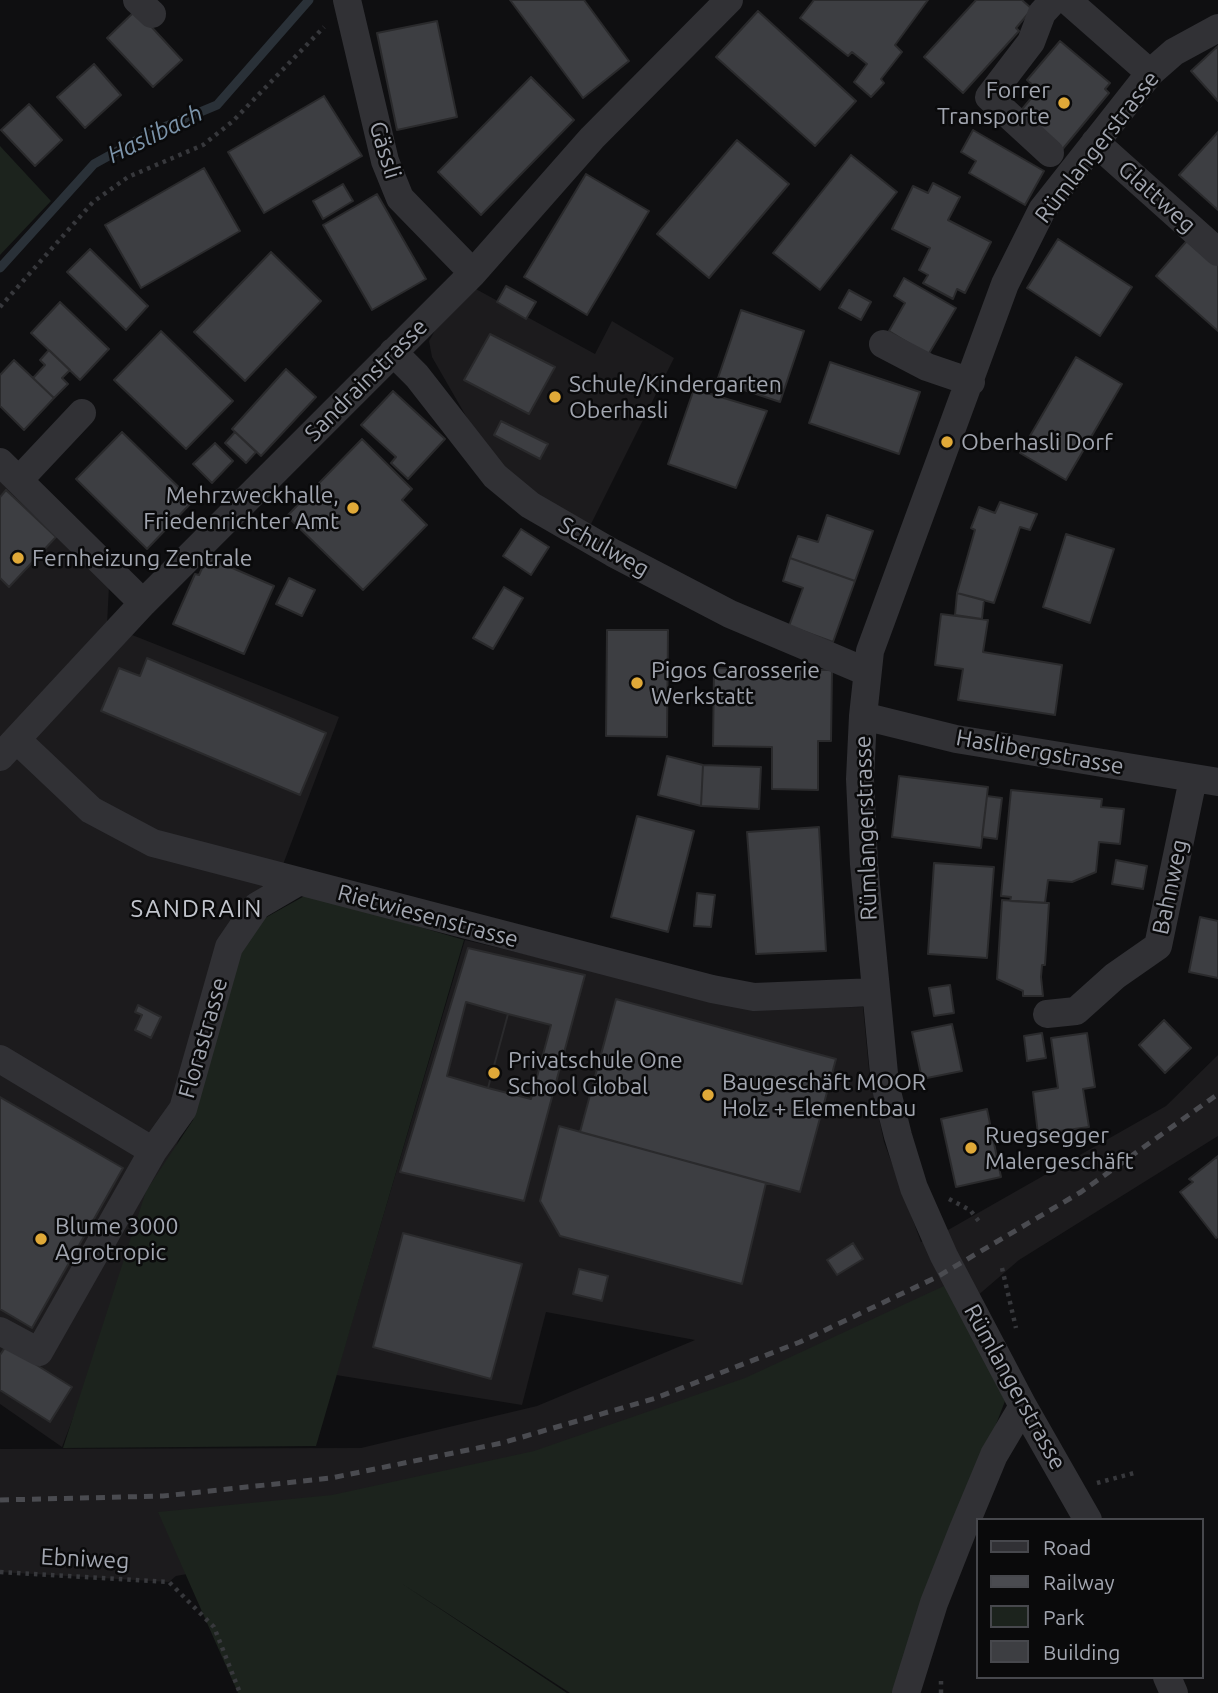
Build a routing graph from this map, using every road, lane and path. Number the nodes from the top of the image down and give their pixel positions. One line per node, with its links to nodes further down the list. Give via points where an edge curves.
1 (729, 0): 10 (street, Sandrainstrasse, via 592,138)
2 (1054, 0): 8 (street, via 1042,13 1031,41 989,97)
3 (1067, 0): 6 (street)
4 (348, 3): 10 (street, Gässli, via 384,162 400,198); 11 (path, via 204,145 128,177 93,202)
5 (1218, 28): 6 (street, Rümlangerstrasse, via 1174,52)
6 (1150, 73): 7 (street, Rümlangerstrasse)
7 (1094, 142): 9 (street, Glattweg); 14 (street, Rümlangerstrasse, via 1042,210 1005,284)
8 (1050, 153)
9 (1218, 252)
10 (473, 273): 13 (street, Sandrainstrasse)
11 (0, 307)
12 (883, 344): 14 (street, via 927,367)
13 (393, 352): 17 (street, Sandrainstrasse); 18 (street, Schulweg, via 495,476 530,505 730,614)
14 (971, 382): 18 (street, Rümlangerstrasse, via 870,651)
15 (82, 413): 16 (street)
16 (9, 471): 17 (street)
17 (143, 603): 20 (street, Sandrainstrasse)
18 (867, 672): 19 (street, Rümlangerstrasse)
19 (863, 716): 21 (street, Haslibergstrasse, via 956,738); 23 (street, Rümlangerstrasse, via 860,779)
20 (9, 748): 22 (street, Rietwiesenstrasse, via 91,810 153,843)
21 (1206, 780): 24 (street, Bahnweg, via 1158,946 1076,1011)
22 (298, 881): 23 (street, Rietwiesenstrasse, via 754,998); 26 (street, Florastrasse, via 257,906 229,947 183,1108)
23 (875, 992): 28 (street, Rümlangerstrasse, via 886,1084 914,1188 944,1256)
24 (1047, 1014)
25 (0, 1059): 26 (street)
26 (153, 1152): 27 (street, Florastrasse, via 38,1353)
27 (0, 1331)
28 (1023, 1406): 30 (street, Rümlangerstrasse); 34 (street, via 994,1455 962,1532)
29 (1134, 1473): 30 (path, via 1097,1483)
30 (1075, 1495): 31 (street, Rümlangerstrasse)
31 (1087, 1518)
32 (0, 1572): 33 (path, Ebniweg, via 169,1582 214,1627)
33 (240, 1693)
34 (906, 1693)

